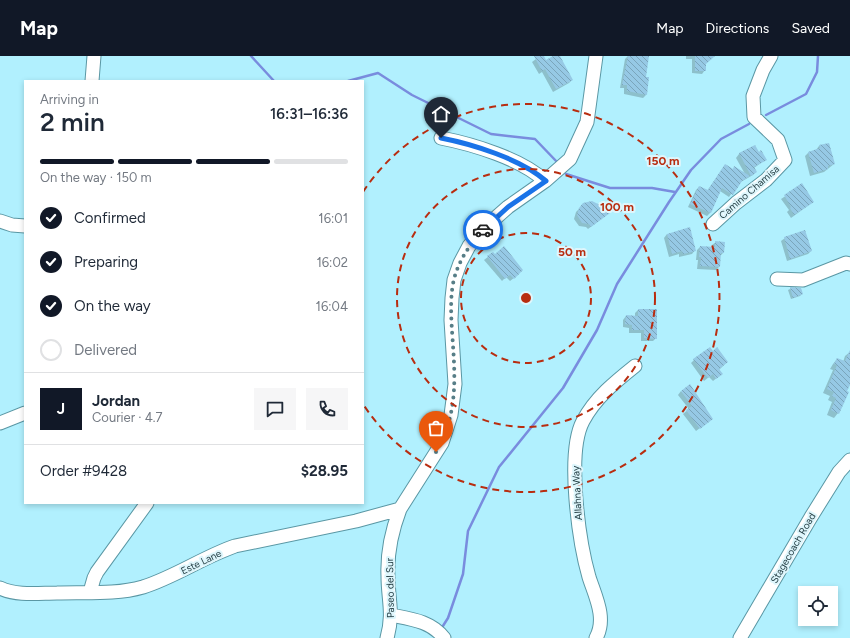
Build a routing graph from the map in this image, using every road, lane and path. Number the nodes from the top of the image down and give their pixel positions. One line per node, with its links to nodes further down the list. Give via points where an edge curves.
1 (94, 56): 4 (street)
2 (596, 56): 6 (street, Paseo del Sur, via 587,122 570,159)
3 (771, 56): 8 (street, Camino Chamisa, via 753,96 754,117 778,140 785,160 766,180)
4 (92, 80)
5 (441, 138): 6 (street, via 513,161)
6 (546, 181): 17 (street, Paseo del Sur, via 508,207 483,229 469,246 460,263 454,280 452,298 455,384 451,415 442,442)
7 (0, 221): 9 (street)
8 (713, 224)
9 (24, 226)
10 (850, 264): 11 (street, via 846,263 803,280)
11 (776, 278)
12 (635, 366): 23 (street, Allahna Way, via 594,404 583,421 577,438 576,481 580,535 601,615)
13 (24, 413): 14 (street)
14 (0, 423)
15 (850, 460): 24 (street, Stagecoach Road, via 839,472 811,517)
16 (146, 504): 19 (street, via 97,572)
17 (400, 509): 19 (street, Este Lane, via 356,521 235,546 142,587); 20 (street, Paseo del Sur, via 388,564)
18 (0, 588): 19 (street, Este Lane, via 24,593)
19 (90, 592)
20 (391, 615): 21 (street, Paseo del Sur); 22 (street, via 431,626)
21 (387, 638)
22 (444, 638)
23 (596, 638)
24 (740, 638)

